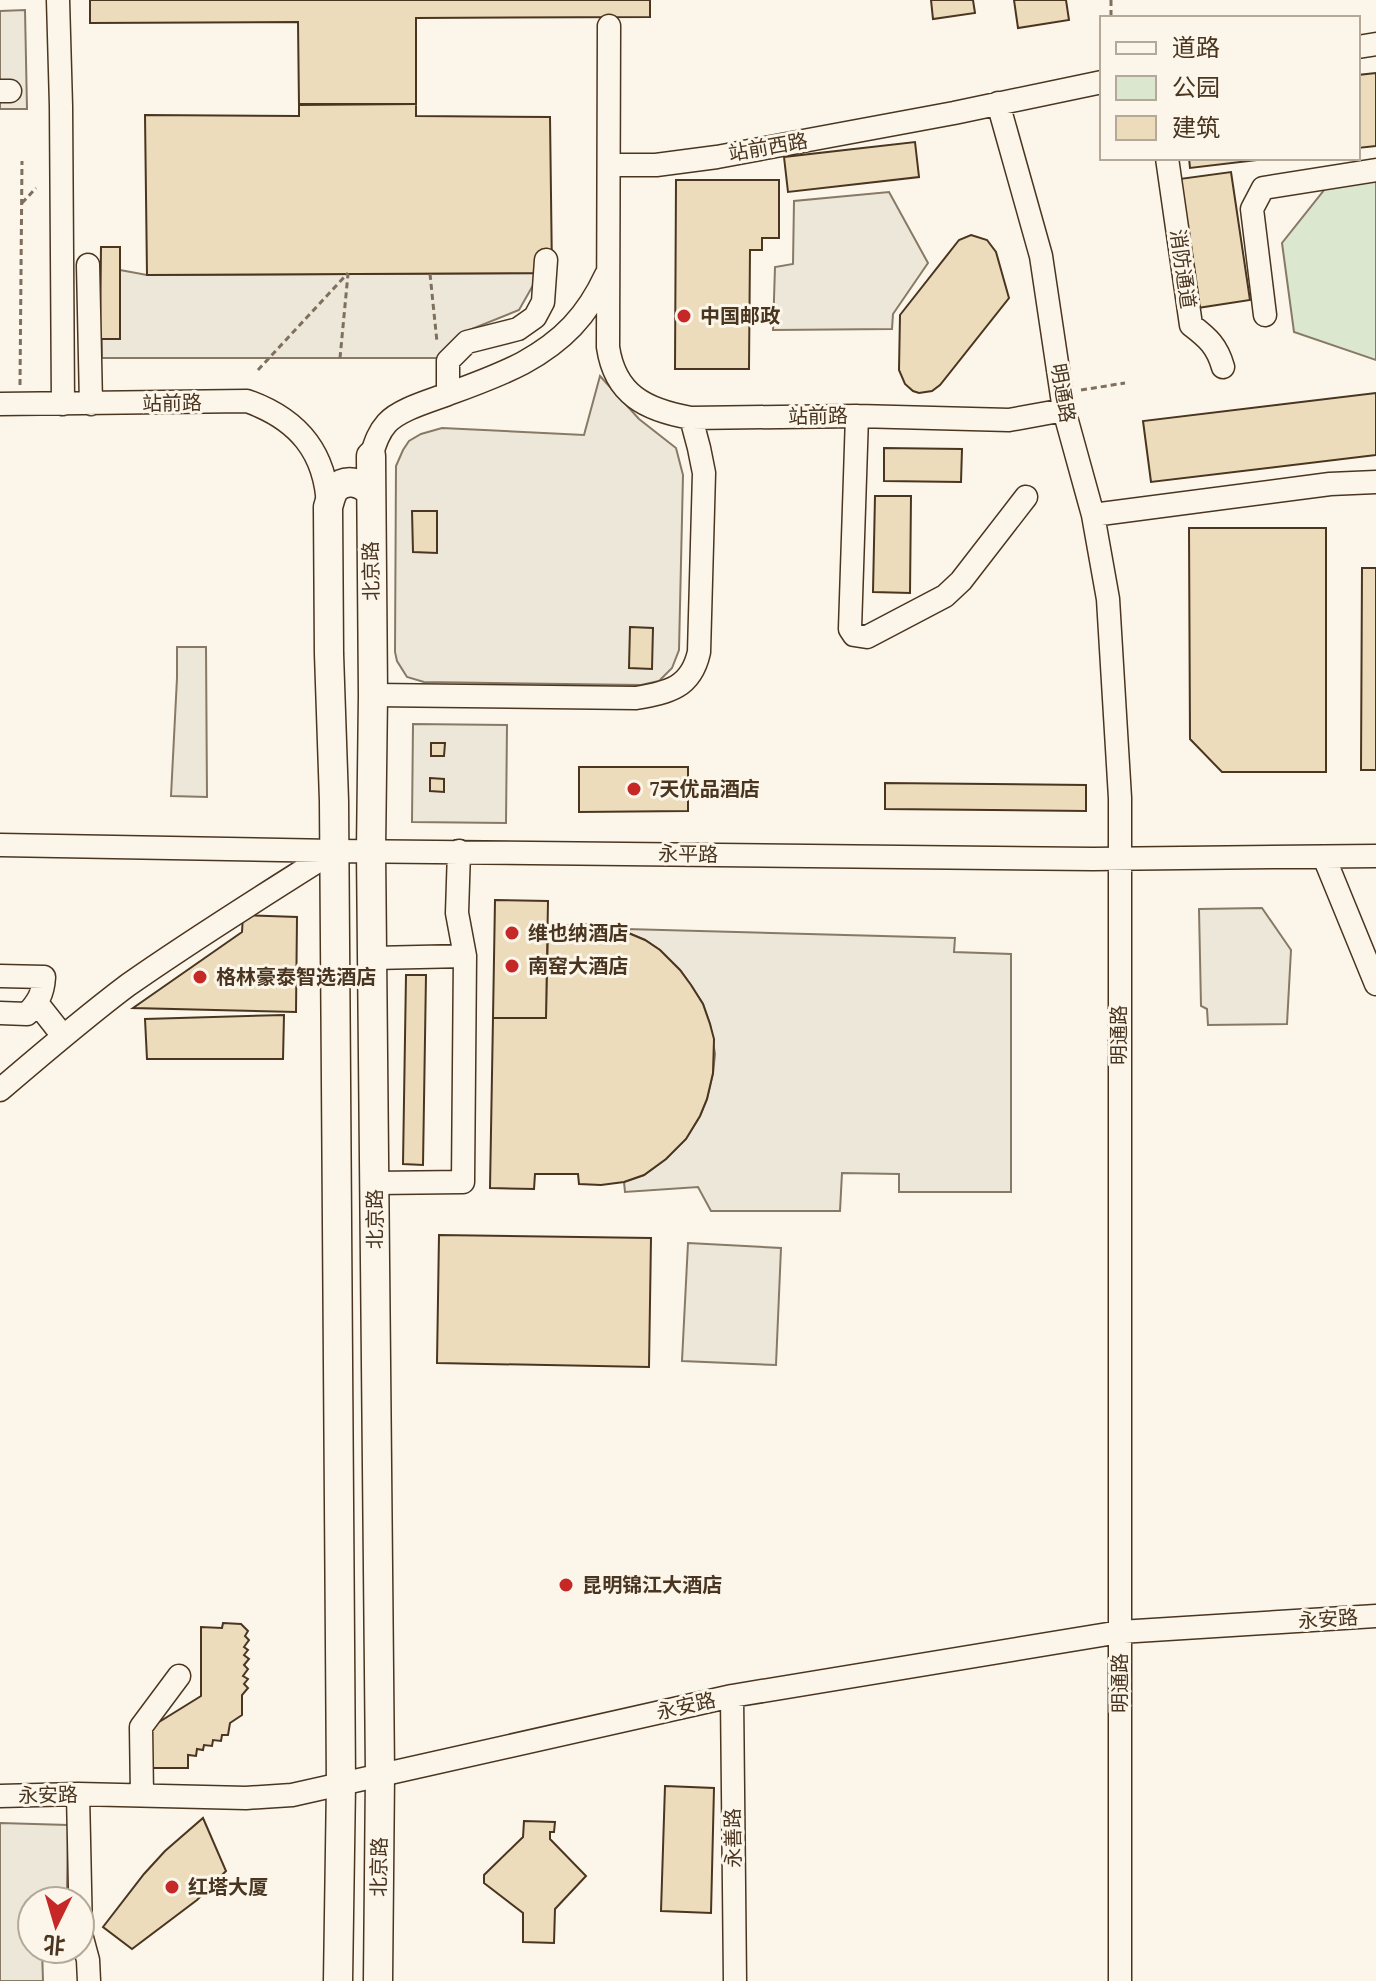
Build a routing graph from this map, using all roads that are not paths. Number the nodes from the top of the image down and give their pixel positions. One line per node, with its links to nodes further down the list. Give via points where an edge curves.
1 (58, 0): 16 (street)
2 (609, 26): 6 (street)
3 (1100, 82): 4 (street, 站前西路)
4 (998, 103): 6 (street, 站前西路, via 717,157); 14 (street, 明通路, via 1041,256)
5 (1167, 160): 12 (street, 消防通道, via 1191,325 1218,351)
6 (610, 165): 10 (street)
7 (1376, 170): 11 (street, via 1263,188 1252,209)
8 (546, 260): 13 (street, via 543,302 535,317 518,329 467,342 448,361)
9 (88, 265): 17 (street)
10 (609, 268): 13 (street, via 595,299 552,345); 19 (street, 站前路, via 608,347 619,383 641,402)
11 (1265, 315)
12 (1223, 367)
13 (448, 394): 20 (street, via 389,421)
14 (1063, 402): 18 (street, 站前路, via 1009,420); 25 (street, 明通路)
15 (10, 404): 16 (street, 站前路)
16 (63, 404): 17 (street, 站前路)
17 (91, 404): 24 (street, 站前路, via 247,401 261,406 291,423 313,449 325,477)
18 (857, 416): 19 (street, 站前路); 23 (street, via 850,629 854,635 867,637 945,596)
19 (691, 418): 26 (street, via 704,473 699,652 696,668 683,683 636,698)
20 (371, 456): 22 (main road, 北京路)
21 (1376, 482): 25 (street)
22 (370, 492): 24 (main road, via 358,483 341,485); 26 (main road, 北京路)
23 (1026, 497)
24 (328, 507): 29 (main road, 北京路)
25 (1093, 515): 33 (street, 明通路, via 1108,599)
26 (373, 695): 28 (main road, 北京路)
27 (0, 845): 29 (street, 永平路)
28 (371, 850): 29 (street, 永平路); 30 (street, 永平路); 35 (main road, 北京路)
29 (334, 851): 40 (street, via 220,922); 48 (main road, 北京路)
30 (459, 851): 33 (street, 永平路); 34 (street, via 457,913)
31 (1376, 856): 32 (street, 永平路)
32 (1324, 857): 33 (street, 永平路); 37 (street)
33 (1120, 859): 44 (street, 明通路)
34 (465, 956): 35 (street); 42 (street, via 463,1182)
35 (373, 958): 42 (main road, 北京路)
36 (0, 976): 38 (street, via 44,977)
37 (1376, 984)
38 (37, 1003): 39 (street, via 27,1014); 40 (street)
39 (0, 1013)
40 (63, 1036): 41 (street)
41 (0, 1090)
42 (374, 1183): 47 (main road, 北京路)
43 (1376, 1616): 44 (street, 永安路)
44 (1120, 1632): 46 (street, 永安路); 56 (street, 明通路)
45 (179, 1676): 50 (street, via 141,1727)
46 (732, 1696): 47 (street, 永安路); 55 (street, 永善路)
47 (380, 1774): 48 (street, 永安路); 54 (main road, 北京路)
48 (341, 1784): 50 (street, 永安路, via 246,1798); 53 (main road, 北京路)
49 (78, 1794): 50 (street, 永安路); 51 (street, 永安路); 52 (street, via 81,1934)
50 (142, 1795)
51 (0, 1796)
52 (89, 1981)
53 (338, 1981)
54 (378, 1981)
55 (735, 1981)
56 (1120, 1981)

